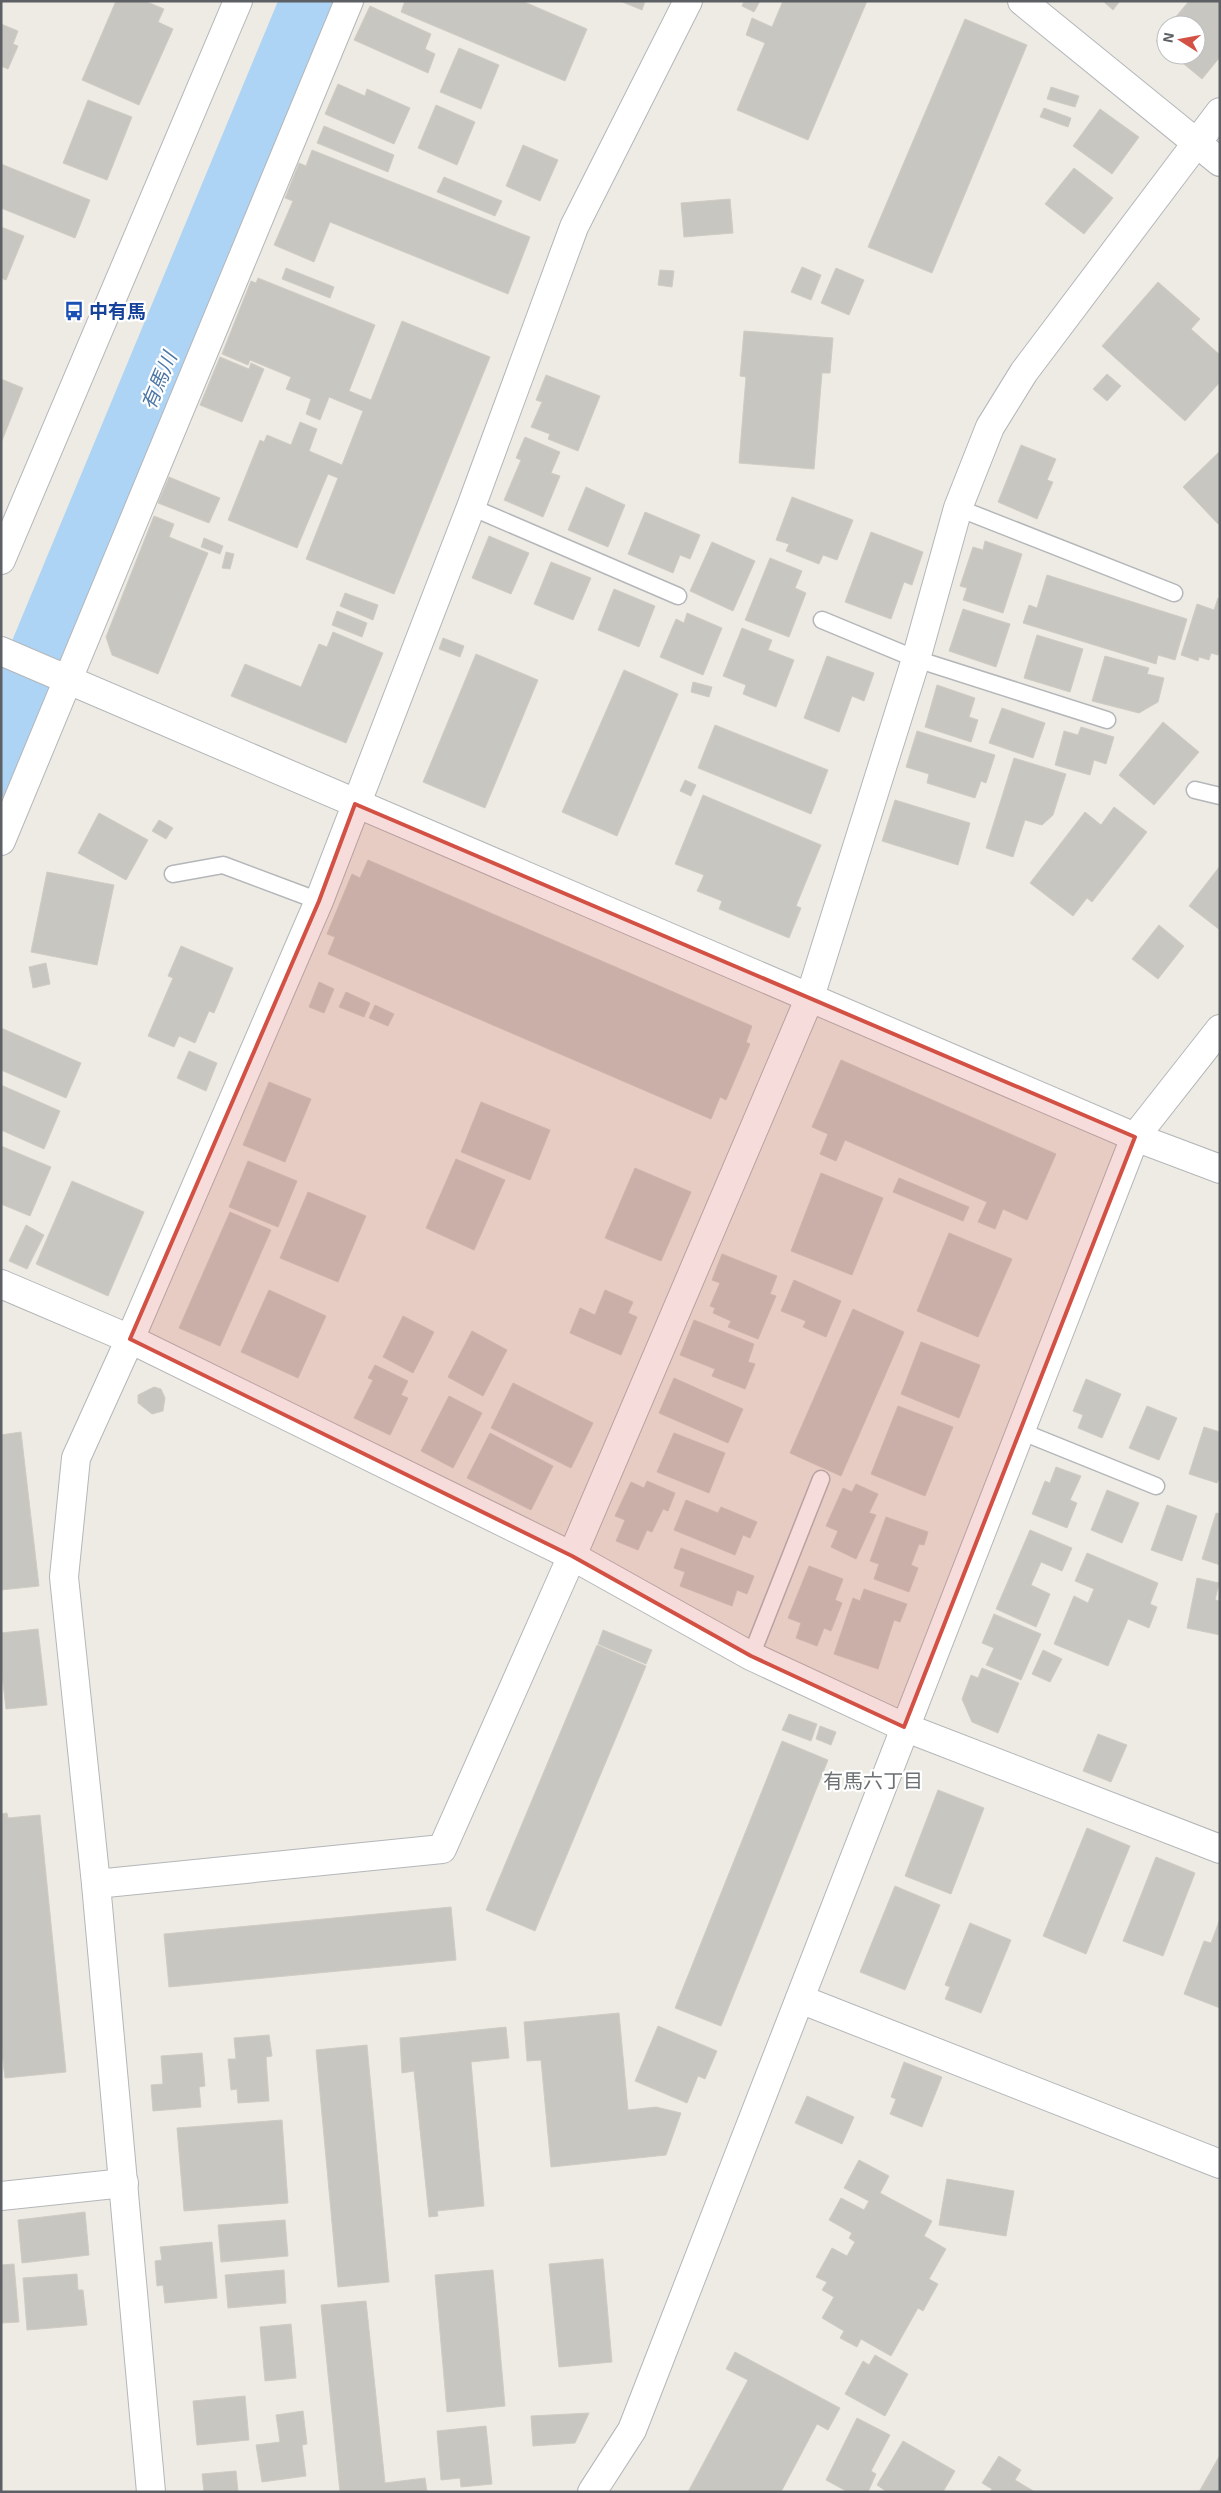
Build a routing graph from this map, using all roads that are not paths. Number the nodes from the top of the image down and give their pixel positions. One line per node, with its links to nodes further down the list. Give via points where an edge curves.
1 (238, 1): 10 (street)
2 (349, 1): 16 (street)
3 (688, 1): 8 (street, via 574,227)
4 (1022, 1): 6 (street)
5 (1220, 112): 6 (street)
6 (1196, 145): 7 (street); 9 (street, via 1024,372 990,427)
7 (1220, 162)
8 (471, 507): 12 (lane); 20 (street)
9 (958, 508): 11 (lane); 15 (street)
10 (1, 560)
11 (1174, 593)
12 (678, 596)
13 (822, 620): 15 (lane)
14 (13, 656): 16 (street)
15 (916, 660): 17 (lane); 24 (street)
16 (61, 676): 20 (street); 21 (street)
17 (1107, 720)
18 (1195, 790): 19 (lane)
19 (1220, 796)
20 (356, 804): 23 (street); 24 (street)
21 (1, 841)
22 (173, 874): 23 (lane, via 223,865)
23 (320, 901): 29 (street)
24 (810, 997): 26 (street); 33 (street)
25 (1220, 1029): 26 (street)
26 (1135, 1137): 27 (street); 30 (street)
27 (1220, 1169)
28 (1, 1284): 29 (street)
29 (130, 1339): 33 (street); 37 (street, via 76,1458 64,1577)
30 (1020, 1431): 32 (lane); 35 (street)
31 (821, 1479): 34 (lane)
32 (1156, 1486)
33 (572, 1556): 34 (street); 37 (street, via 442,1849)
34 (752, 1656): 35 (street)
35 (904, 1728): 36 (street); 38 (street)
36 (1220, 1850)
37 (96, 1884): 40 (street)
38 (800, 1999): 39 (street); 43 (street, via 632,2430)
39 (1220, 2164)
40 (124, 2184): 41 (street); 42 (street)
41 (1, 2196)
42 (151, 2492)
43 (592, 2492)

